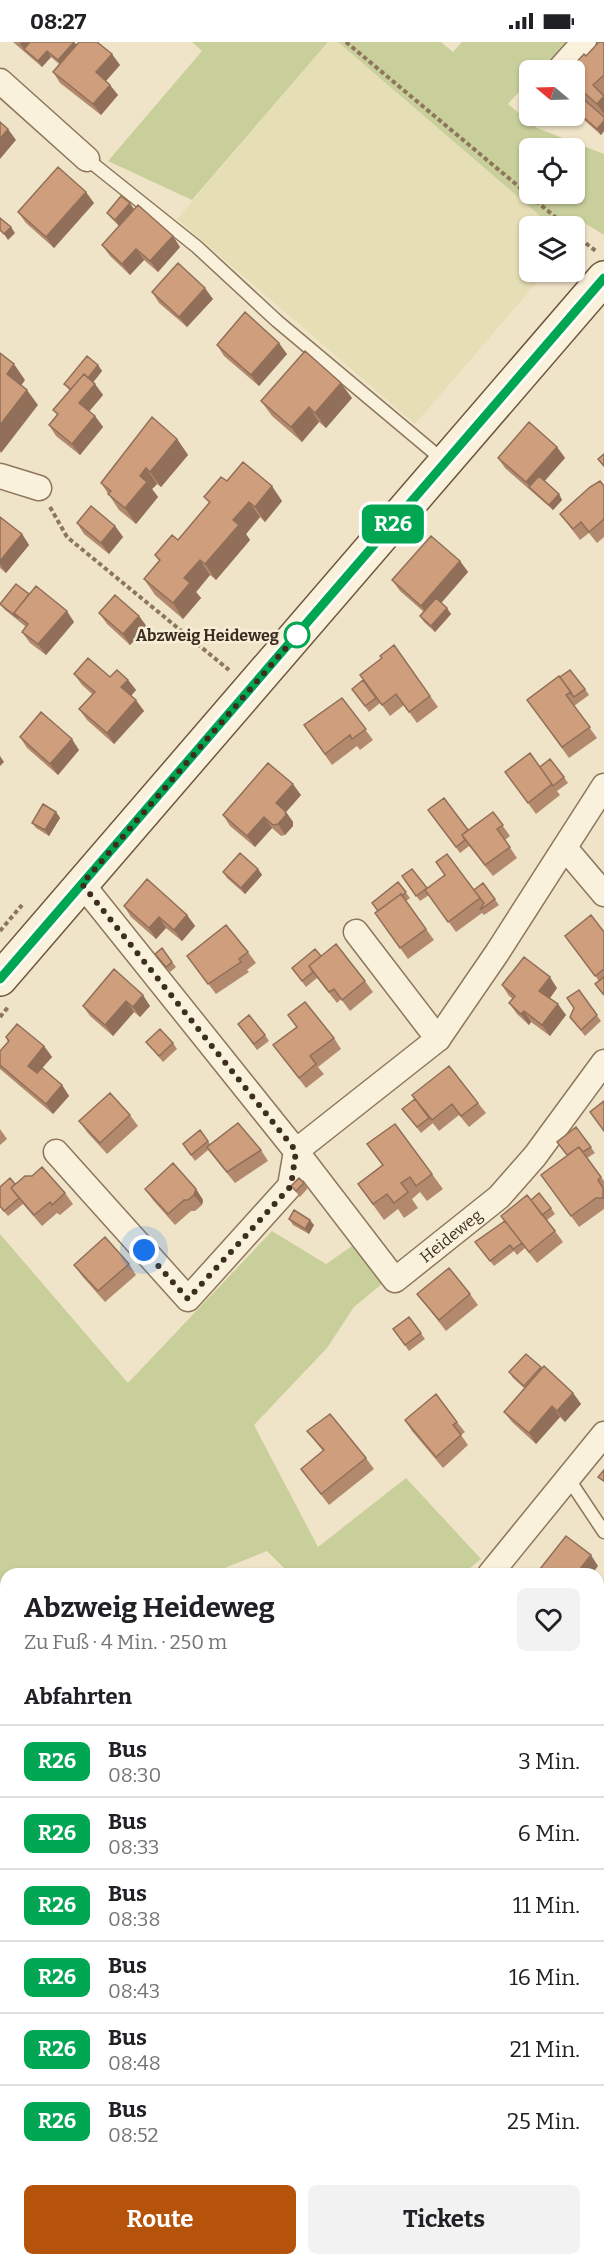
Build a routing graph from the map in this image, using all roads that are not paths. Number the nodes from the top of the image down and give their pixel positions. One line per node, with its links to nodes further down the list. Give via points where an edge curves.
1 (584, 42): 2 (street)
2 (568, 60)
3 (0, 81): 4 (street)
4 (87, 159): 6 (lane, via 197,247 277,321)
5 (604, 278): 6 (main road)
6 (445, 462): 11 (main road)
7 (0, 476): 8 (street)
8 (39, 488)
9 (604, 786): 10 (street)
10 (565, 848): 12 (street); 15 (street)
11 (82, 884): 14 (main road); 17 (street, Heideweg)
12 (604, 894)
13 (356, 932): 15 (street)
14 (0, 979)
15 (438, 1039): 17 (street)
16 (604, 1062): 17 (street, Heideweg, via 535,1156 499,1197 395,1280)
17 (296, 1151): 18 (street, via 291,1186 188,1299)
18 (56, 1152)
19 (604, 1434): 20 (street)
20 (568, 1478): 21 (lane); 22 (street)
21 (604, 1532)
22 (495, 1568)

